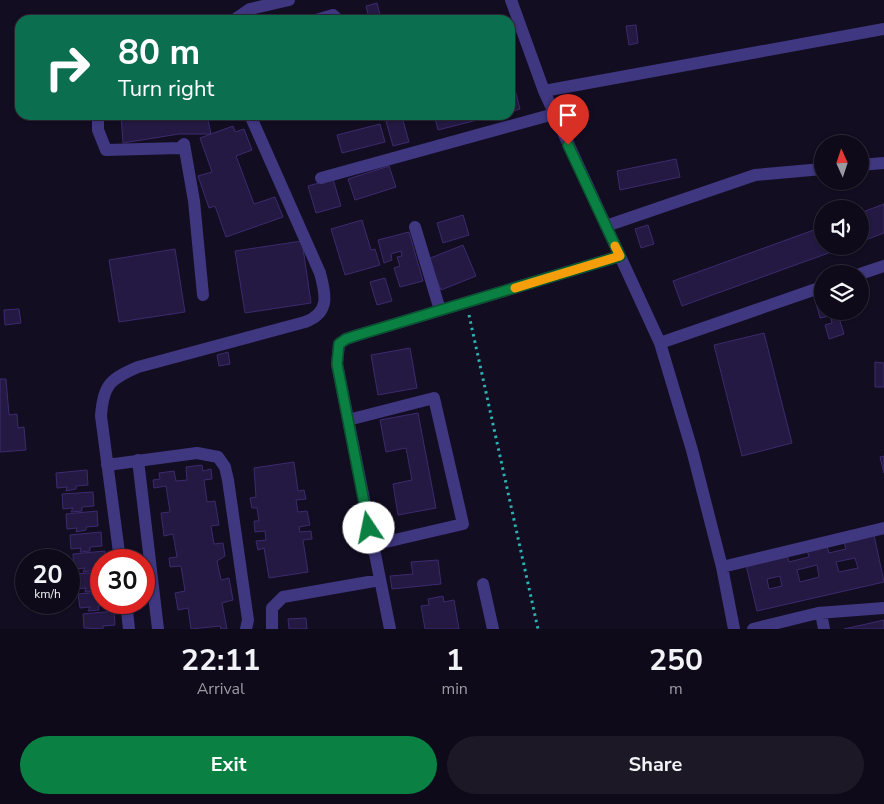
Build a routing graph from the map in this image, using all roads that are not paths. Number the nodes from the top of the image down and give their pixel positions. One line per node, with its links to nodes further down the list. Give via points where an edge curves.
1 (289, 0): 3 (street, via 250,9)
2 (511, 0): 4 (street)
3 (241, 15)
4 (513, 15)
5 (515, 26): 7 (street)
6 (884, 29): 7 (street)
7 (544, 91): 8 (street)
8 (554, 114): 14 (street); 15 (street)
9 (98, 120): 21 (street, via 98,130 106,150 180,148 184,144 194,201)
10 (252, 120): 26 (street, via 320,273 323,310 316,318 305,322 138,366 123,373 108,384 102,396)
11 (884, 163): 12 (street)
12 (869, 164)
13 (814, 170): 15 (street, via 755,175)
14 (321, 178)
15 (606, 226): 17 (street)
16 (415, 227): 22 (street)
17 (620, 256): 22 (street); 23 (street)
18 (884, 266): 19 (street)
19 (869, 271)
20 (814, 290): 23 (street)
21 (203, 295)
22 (440, 310): 24 (street, via 339,344 337,364)
23 (660, 343): 30 (street)
24 (348, 420): 28 (street); 28 (street, via 434,398 463,524)
25 (138, 460): 26 (street); 37 (street); 38 (street, via 197,453 218,457 225,467 247,613)
26 (107, 465): 29 (street)
27 (884, 528): 30 (street)
28 (373, 545): 31 (street)
29 (118, 549)
30 (722, 567): 42 (street)
31 (380, 580): 39 (street, via 283,597 272,608); 40 (street)
32 (483, 584): 41 (street)
33 (884, 608): 34 (street)
34 (821, 613): 43 (street); 44 (street)
35 (127, 614): 36 (street)
36 (129, 629)
37 (158, 629)
38 (246, 629)
39 (272, 629)
40 (390, 629)
41 (494, 629)
42 (734, 629)
43 (753, 629)
44 (824, 629)

